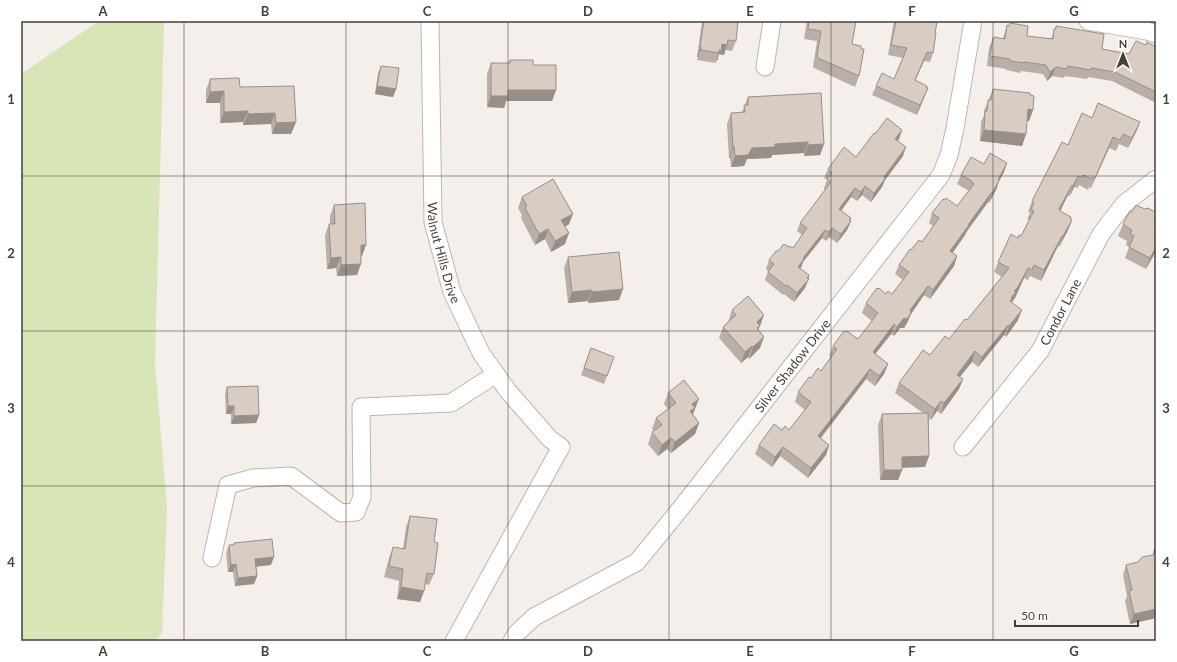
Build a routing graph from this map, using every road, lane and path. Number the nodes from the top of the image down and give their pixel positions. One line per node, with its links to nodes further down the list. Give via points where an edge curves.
1 (430, 21): 8 (street, Walnut Hills Drive, via 433,222 452,292 481,353)
2 (772, 21): 6 (street)
3 (973, 21): 12 (street, Silver Shadow Drive, via 955,128 949,155 940,175 638,562 534,617)
4 (1088, 21): 5 (street)
5 (1156, 34)
6 (765, 67)
7 (1156, 179): 9 (street, Condor Lane, via 1124,204 1101,234 1040,351)
8 (496, 374): 10 (street, via 451,403 360,407 362,497 356,512 341,513 291,476 253,478 228,485); 11 (street, Walnut Hills Drive, via 550,439 562,447)
9 (963, 447)
10 (212, 558)
11 (454, 641)
12 (512, 641)

